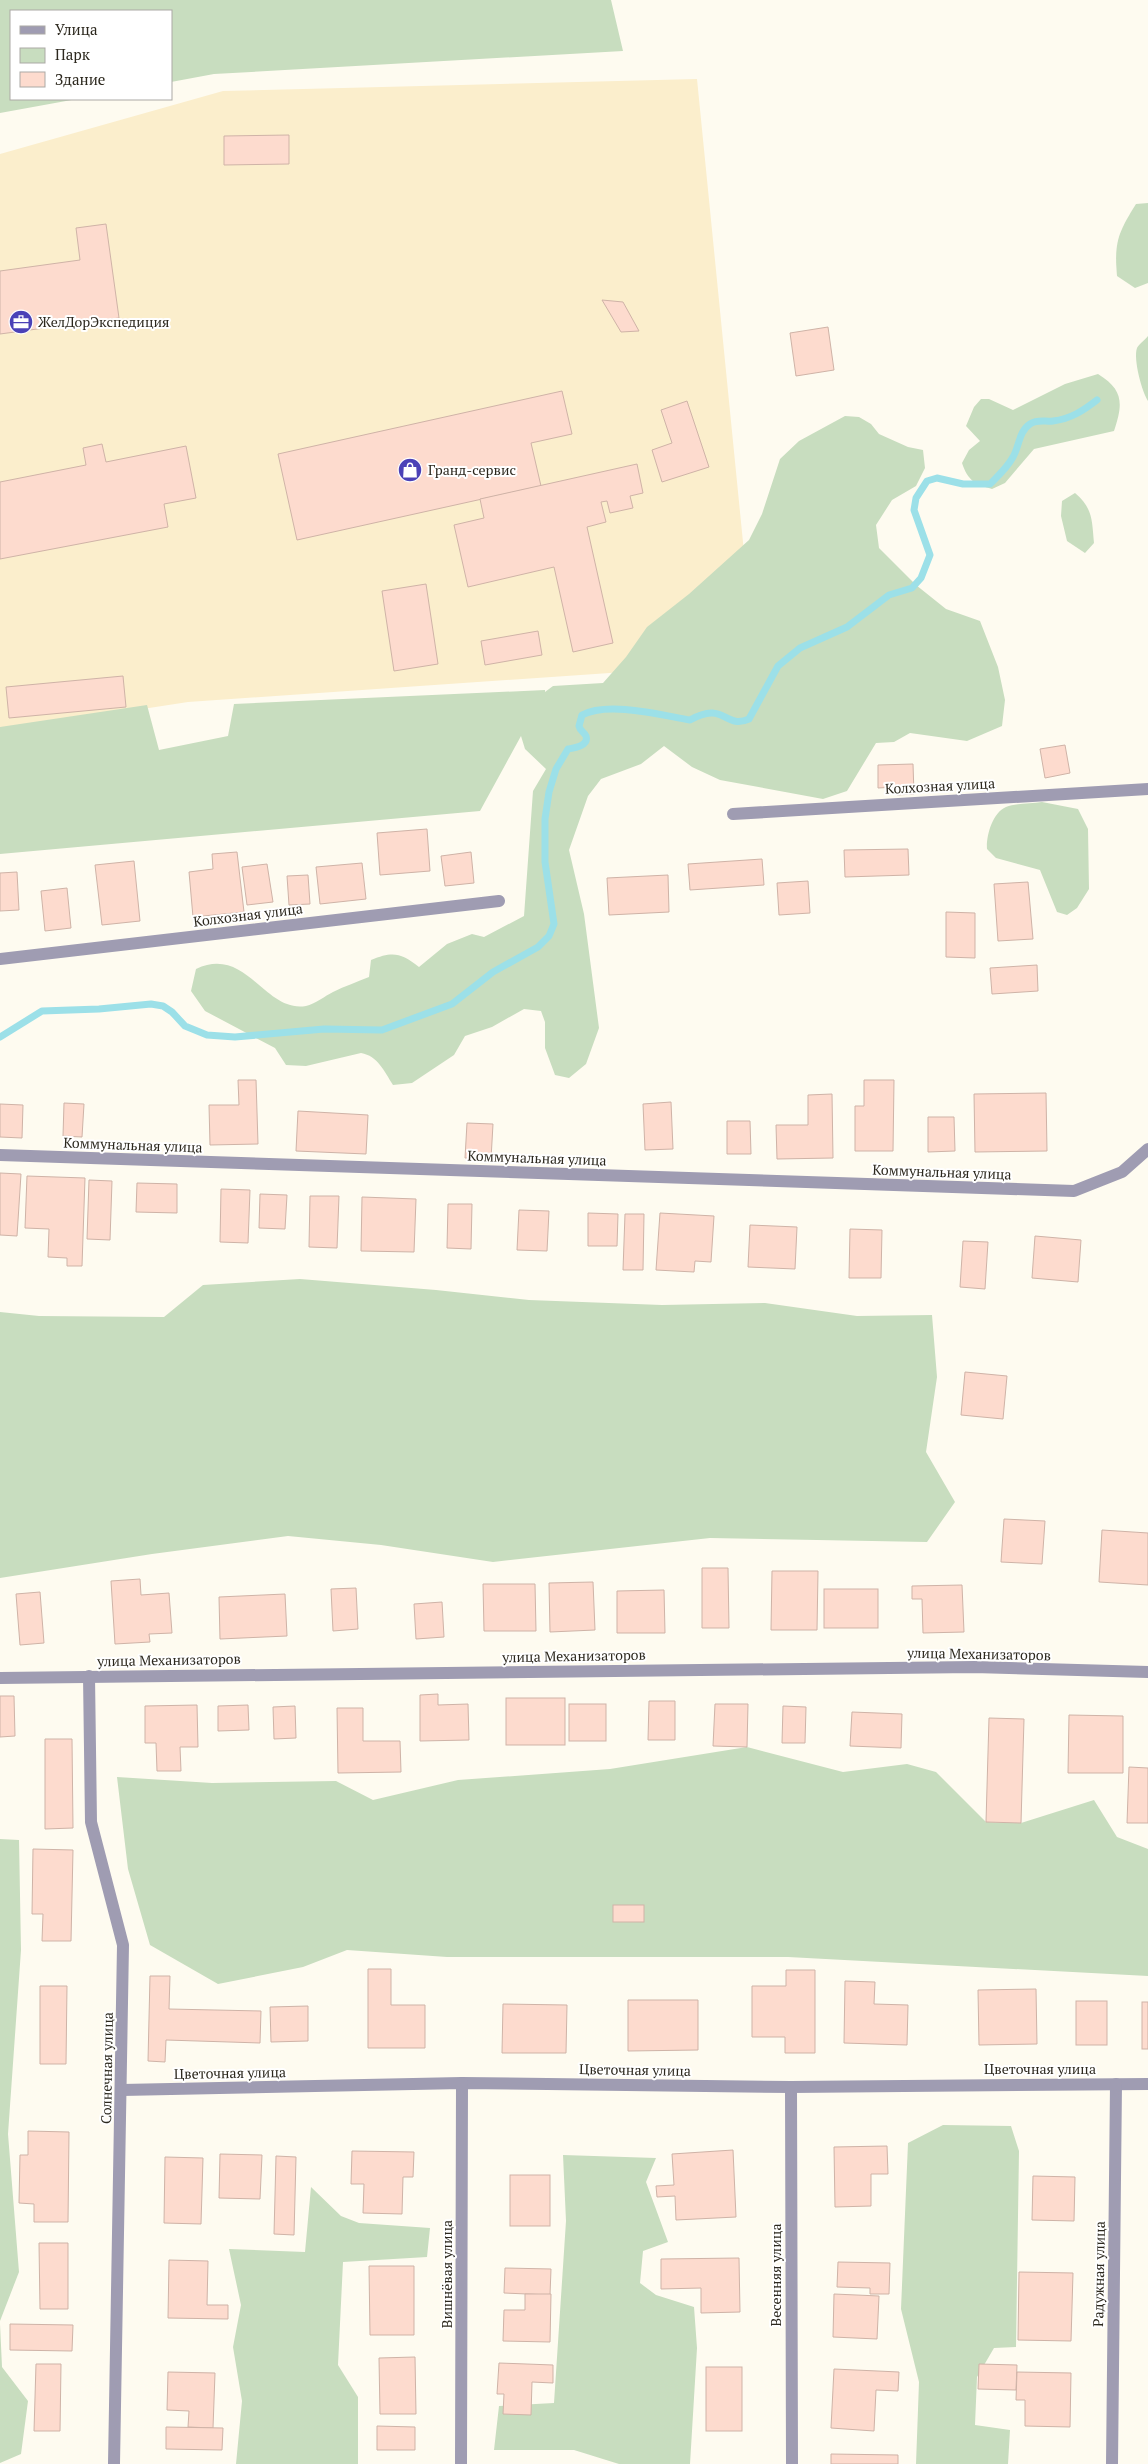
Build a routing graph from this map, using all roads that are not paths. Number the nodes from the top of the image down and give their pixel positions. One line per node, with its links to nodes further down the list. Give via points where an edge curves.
1 (1148, 789): 2 (street, Колхозная улица)
2 (733, 814)
3 (499, 901): 4 (street, Колхозная улица)
4 (0, 958)
5 (1148, 1149): 6 (street, Коммунальная улица, via 1122,1172 1074,1191)
6 (0, 1155)
7 (1148, 1672): 8 (street, улица Механизаторов, via 974,1667)
8 (89, 1676): 9 (street, улица Механизаторов); 14 (street, Солнечная улица, via 91,1822 123,1945)
9 (0, 1678)
10 (462, 2083): 13 (street, Цветочная улица); 14 (street, Цветочная улица); 16 (street, Вишнёвая улица)
11 (1116, 2084): 12 (street, Цветочная улица); 13 (street, Цветочная улица); 18 (street, Радужная улица)
12 (1148, 2084)
13 (791, 2086): 17 (street, Весенняя улица)
14 (122, 2090): 15 (street, Солнечная улица)
15 (114, 2464)
16 (461, 2464)
17 (792, 2464)
18 (1112, 2464)

